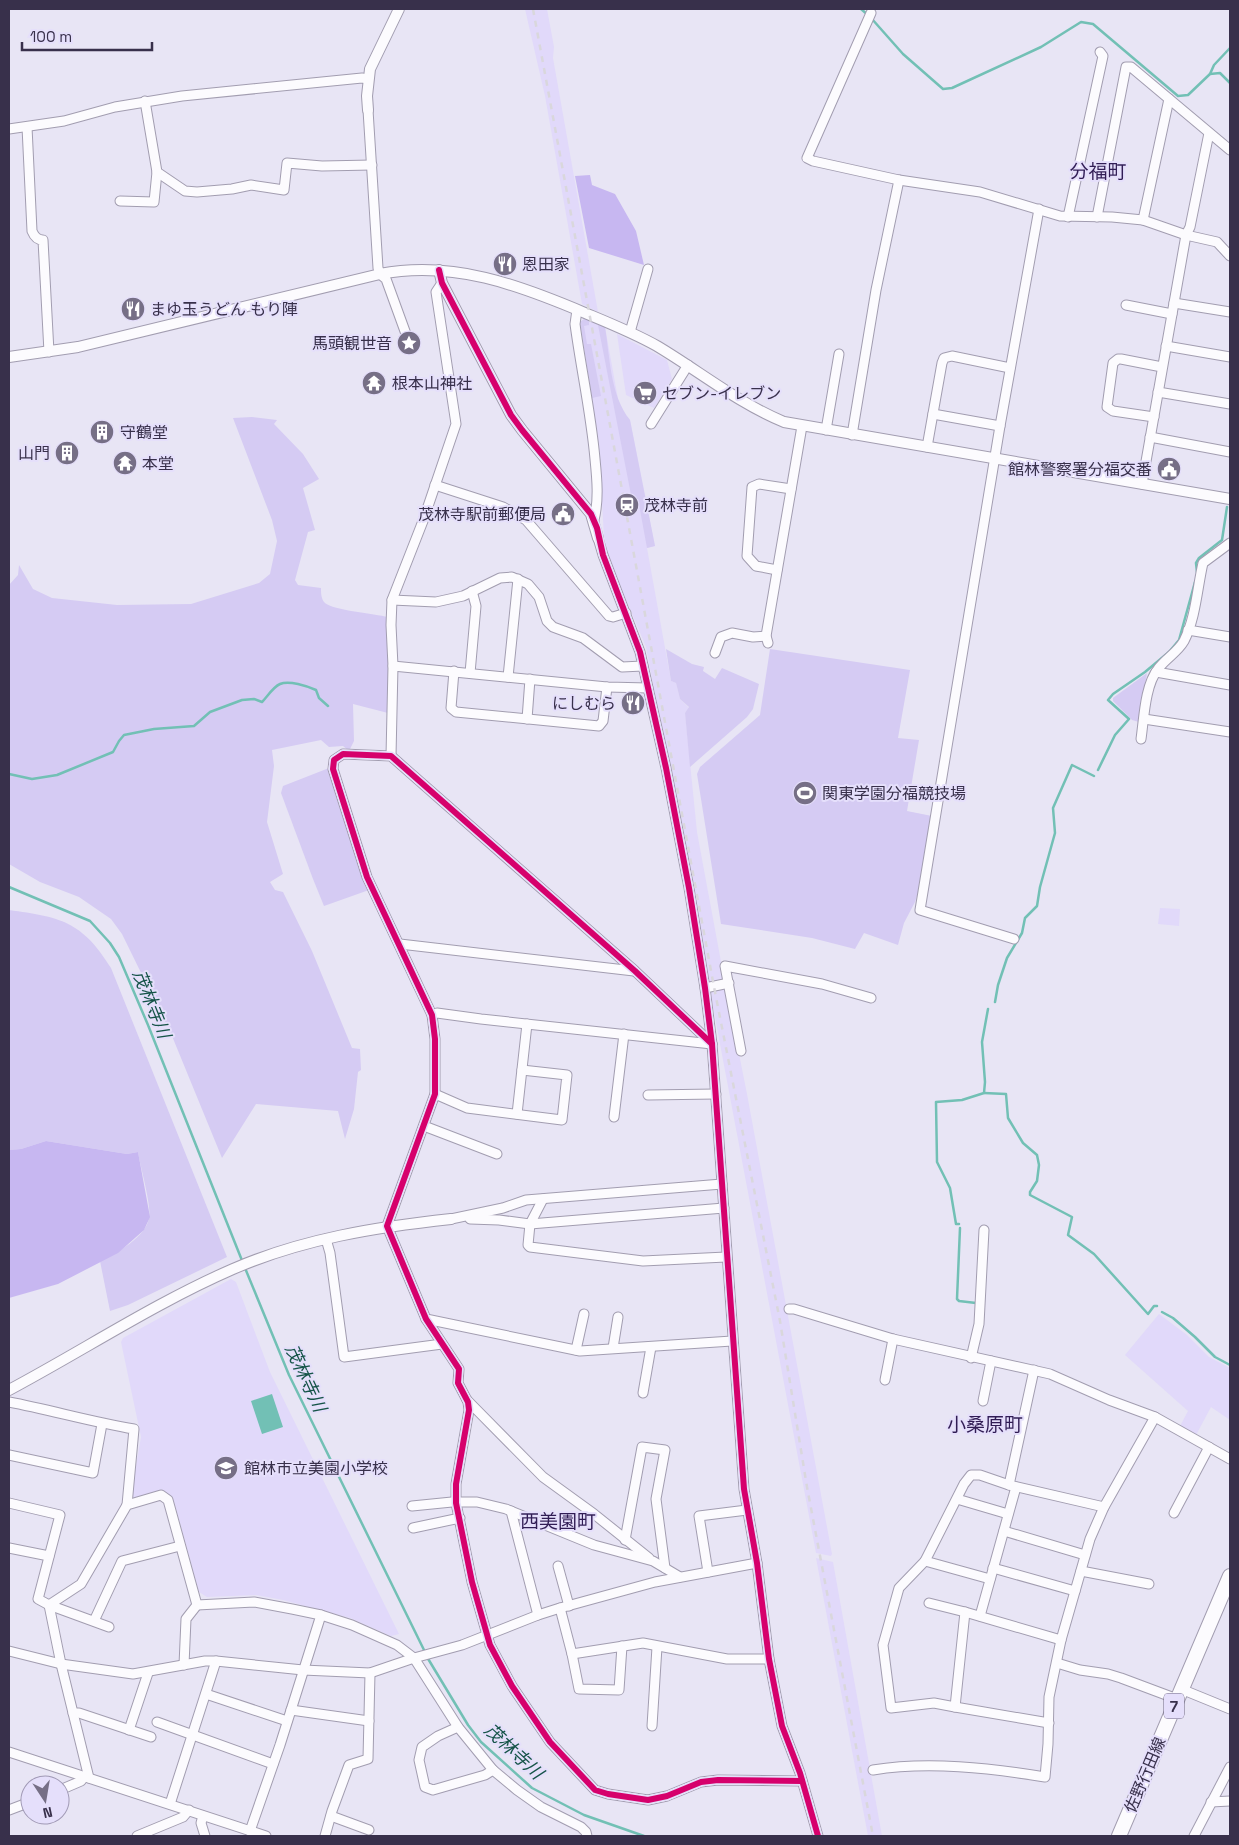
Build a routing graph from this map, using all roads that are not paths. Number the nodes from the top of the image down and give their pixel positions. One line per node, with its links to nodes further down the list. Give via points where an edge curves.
1 (399, 9): 4 (street)
2 (870, 17): 14 (street, via 807,158)
3 (1100, 52): 17 (street, via 1103,56)
4 (368, 79): 6 (street); 7 (street)
5 (1169, 99): 10 (street); 18 (street, via 1131,67 1126,67); 19 (street)
6 (145, 101): 8 (street, via 75,119); 13 (street)
7 (368, 110): 12 (street)
8 (27, 127): 9 (street); 34 (street, via 32,231 34,236 43,240)
9 (9, 129)
10 (1209, 133): 11 (street); 20 (street)
11 (1230, 150)
12 (372, 165): 13 (street, via 287,163 284,190 251,185 186,191); 24 (street)
13 (157, 172): 15 (street, via 154,202)
14 (899, 180): 16 (street, via 980,192); 49 (street)
15 (120, 201)
16 (1039, 210): 17 (street); 40 (street)
17 (1068, 217): 18 (street)
18 (1097, 217): 19 (street)
19 (1143, 220): 20 (street)
20 (1186, 235): 21 (street, via 1217,242); 26 (street)
21 (1230, 256)
22 (648, 269): 31 (street)
23 (439, 270): 24 (street); 25 (street); 28 (street, via 463,272 502,282)
24 (380, 274): 32 (street, via 386,279); 34 (street, via 129,336)
25 (442, 283): 55 (street, via 436,292 456,424); 58 (street, via 511,415)
26 (1174, 303): 29 (street); 30 (street)
27 (1126, 305): 30 (street)
28 (577, 310): 31 (street); 58 (street, via 575,324 594,444 597,502)
29 (1230, 312)
30 (1172, 314): 33 (street)
31 (630, 332): 38 (street)
32 (410, 338)
33 (1166, 346): 37 (street); 39 (street)
34 (49, 352): 36 (street)
35 (839, 354): 48 (street)
36 (9, 356)
37 (1230, 357)
38 (688, 365): 45 (street); 46 (street, via 758,410)
39 (1162, 367): 41 (street); 44 (street, via 1121,359 1113,363 1107,407 1113,411)
40 (1010, 368): 43 (street, via 952,356 944,358); 47 (street)
41 (1158, 392): 42 (street); 44 (street)
42 (1230, 404)
43 (933, 414): 47 (street); 51 (street)
44 (1154, 417): 50 (street)
45 (651, 424)
46 (802, 426): 48 (street); 56 (street)
47 (1000, 426): 53 (street)
48 (826, 430): 49 (street)
49 (852, 435): 51 (street)
50 (1150, 437): 52 (street); 54 (street)
51 (927, 447): 53 (street)
52 (1230, 452)
53 (995, 459): 54 (street); 84 (street, via 920,910)
54 (1142, 484): 57 (street)
55 (435, 485): 64 (street); 65 (street, via 503,508 526,520 609,616)
56 (791, 490): 61 (street); 61 (street, via 758,484 752,487 747,558 756,566)
57 (1230, 499)
58 (594, 520): 59 (street)
59 (598, 538): 65 (street)
60 (1230, 543): 66 (street, via 1203,563)
61 (777, 570): 68 (street, via 767,640 728,633 721,637)
62 (518, 579): 63 (street, via 500,578); 70 (street, via 528,584 539,597 547,621 553,627 583,638 622,667); 74 (street)
63 (472, 591): 64 (street, via 436,602); 73 (street, via 476,606)
64 (392, 600): 69 (street)
65 (626, 612): 70 (street)
66 (1188, 630): 67 (street); 72 (street, via 1178,651)
67 (1230, 637)
68 (715, 653)
69 (393, 666): 71 (street); 83 (street)
70 (643, 666): 78 (street)
71 (454, 671): 73 (street); 79 (street, via 451,708 456,712)
72 (1156, 672): 76 (street); 80 (street, via 1151,679)
73 (470, 673): 74 (street)
74 (508, 677): 75 (street)
75 (530, 680): 77 (street); 79 (street)
76 (1230, 685)
77 (607, 687): 78 (street); 79 (street, via 603,722 599,726)
78 (648, 688): 88 (street)
79 (527, 719)
80 (1144, 719): 81 (street); 82 (street)
81 (1230, 732)
82 (1141, 739)
83 (391, 756): 85 (street, via 343,754 334,760 333,769 367,877); 86 (street)
84 (1014, 939)
85 (400, 944): 86 (street); 90 (street)
86 (635, 972): 93 (street)
87 (729, 984): 88 (street); 89 (street, via 725,966 822,984); 94 (street)
88 (706, 988): 93 (street)
89 (871, 998)
90 (432, 1015): 91 (street); 96 (street)
91 (527, 1024): 92 (street); 95 (street)
92 (624, 1034): 93 (street); 100 (street)
93 (712, 1044): 97 (street)
94 (741, 1051)
95 (522, 1070): 99 (street); 99 (street, via 567,1075 562,1120)
96 (435, 1094): 99 (street, via 467,1108); 101 (street)
97 (716, 1094): 98 (street); 103 (street)
98 (648, 1095)
99 (517, 1114)
100 (614, 1117)
101 (424, 1126): 102 (street); 108 (street)
102 (497, 1154)
103 (722, 1184): 104 (street); 105 (street)
104 (543, 1198): 106 (street); 107 (street)
105 (724, 1208): 107 (street); 111 (street)
106 (451, 1219): 107 (street); 108 (street)
107 (530, 1224): 111 (street, via 530,1247 643,1261)
108 (387, 1226): 110 (street); 115 (street)
109 (984, 1230): 122 (street, via 979,1324)
110 (326, 1239): 118 (street, via 344,1357); 126 (street, via 236,1268 147,1312)
111 (726, 1257): 117 (street)
112 (789, 1309): 116 (street)
113 (584, 1314): 121 (street)
114 (618, 1317): 120 (street)
115 (426, 1319): 118 (street); 121 (street)
116 (893, 1339): 122 (street); 125 (street)
117 (732, 1341): 119 (street); 143 (street)
118 (442, 1344): 130 (street, via 459,1369 458,1383)
119 (651, 1347): 120 (street); 127 (street)
120 (613, 1348): 121 (street)
121 (576, 1350)
122 (972, 1358): 123 (street)
123 (991, 1361): 124 (street); 128 (street)
124 (1034, 1370): 131 (street); 136 (street)
125 (885, 1380)
126 (9, 1390)
127 (643, 1394)
128 (984, 1401)
129 (9, 1402): 132 (street)
130 (468, 1402): 138 (street); 150 (street, via 542,1476)
131 (1155, 1417): 133 (street); 142 (street)
132 (102, 1424): 134 (street, via 93,1473); 140 (street, via 134,1429)
133 (1209, 1447): 135 (street); 145 (street)
134 (9, 1455)
135 (1230, 1459)
136 (1012, 1486): 137 (street, via 972,1475); 142 (street); 146 (street)
137 (957, 1499): 146 (street); 156 (street)
138 (456, 1503): 141 (street); 144 (street, via 477,1502); 147 (street)
139 (9, 1504): 154 (street, via 60,1515)
140 (127, 1505): 151 (street, via 161,1495 168,1500); 169 (street, via 82,1584)
141 (412, 1506)
142 (1104, 1507): 153 (street)
143 (747, 1510): 157 (street); 161 (street, via 699,1516)
144 (511, 1511): 155 (street, via 594,1545); 174 (street)
145 (1174, 1513)
146 (1008, 1514): 149 (street)
147 (460, 1518): 148 (street); 178 (street, via 472,1582)
148 (413, 1528)
149 (1004, 1531): 153 (street); 160 (street)
150 (625, 1540): 155 (street); 159 (street, via 642,1447 665,1450 656,1499)
151 (180, 1546): 170 (street); 176 (street, via 122,1561)
152 (9, 1548): 154 (street)
153 (1085, 1555): 162 (street)
154 (49, 1556): 169 (street, via 38,1599)
155 (653, 1561): 159 (street)
156 (925, 1561): 165 (street); 195 (street, via 899,1588 883,1645 891,1708 934,1703)
157 (757, 1563): 161 (street); 185 (street)
158 (558, 1566): 171 (street)
159 (665, 1568): 164 (street)
160 (993, 1568): 165 (street); 167 (street)
161 (708, 1572): 164 (street)
162 (1081, 1572): 166 (street); 167 (street)
163 (1230, 1576): 194 (main road, 佐野行田線 / 7)
164 (680, 1577): 171 (street)
165 (990, 1579): 175 (street)
166 (1149, 1584)
167 (1075, 1591): 179 (street)
168 (929, 1603): 172 (street)
169 (49, 1605): 176 (street); 188 (street)
170 (197, 1605): 173 (street, via 254,1602); 189 (street, via 186,1619)
171 (565, 1607): 174 (street); 183 (street)
172 (965, 1612): 175 (street); 195 (street)
173 (321, 1615): 184 (street, via 397,1644); 190 (street)
174 (538, 1615): 178 (street)
175 (980, 1616): 179 (street)
176 (94, 1622): 177 (street)
177 (109, 1627)
178 (487, 1634): 184 (street, via 462,1645); 214 (street, via 519,1697 550,1742 595,1790 648,1800 701,1782)
179 (1061, 1640): 187 (street)
180 (622, 1646): 181 (street, via 643,1643); 183 (street); 183 (street, via 619,1690 579,1689)
181 (657, 1647): 185 (street, via 727,1659); 204 (street)
182 (9, 1651): 188 (street)
183 (572, 1654)
184 (417, 1657): 192 (street); 203 (street)
185 (769, 1659): 214 (street, via 782,1726)
186 (216, 1661): 189 (street); 190 (street); 193 (street)
187 (1057, 1663): 194 (street); 202 (street)
188 (61, 1664): 191 (street, via 116,1673); 198 (street)
189 (184, 1665): 191 (street)
190 (303, 1670): 192 (street); 197 (street)
191 (148, 1673): 205 (street)
192 (370, 1673): 201 (street)
193 (206, 1694): 199 (street); 206 (street)
194 (1179, 1694): 196 (street); 230 (main road, 佐野行田線 / 7)
195 (955, 1707): 202 (street)
196 (1230, 1709)
197 (291, 1710): 199 (street); 201 (street)
198 (73, 1713): 205 (street); 213 (street)
199 (287, 1721): 209 (street)
200 (157, 1722): 206 (street)
201 (369, 1722): 221 (street, via 368,1759 349,1765)
202 (1049, 1723): 212 (street, via 1045,1777 1008,1771 912,1765)
203 (458, 1726): 211 (street); 211 (street, via 422,1747 419,1760 425,1787 432,1790)
204 (652, 1726)
205 (129, 1730): 207 (street)
206 (194, 1734): 209 (street); 218 (street)
207 (151, 1738)
208 (9, 1752): 213 (street)
209 (273, 1764): 223 (street)
210 (1230, 1767): 216 (street)
211 (493, 1770): 228 (street, via 541,1807 581,1827)
212 (873, 1770)
213 (86, 1778): 215 (street); 218 (street)
214 (802, 1781): 229 (street)
215 (70, 1786)
216 (1211, 1802): 217 (street); 231 (street)
217 (1230, 1802)
218 (170, 1804): 219 (street)
219 (189, 1810): 220 (street); 224 (street, via 184,1817)
220 (203, 1816): 223 (street); 225 (street, via 201,1823)
221 (331, 1816): 222 (street); 227 (street)
222 (369, 1830)
223 (250, 1831): 226 (street)
224 (137, 1836)
225 (205, 1836)
226 (266, 1836)
227 (325, 1836)
228 (587, 1836)
229 (818, 1836)
230 (1119, 1836)
231 (1194, 1836)

